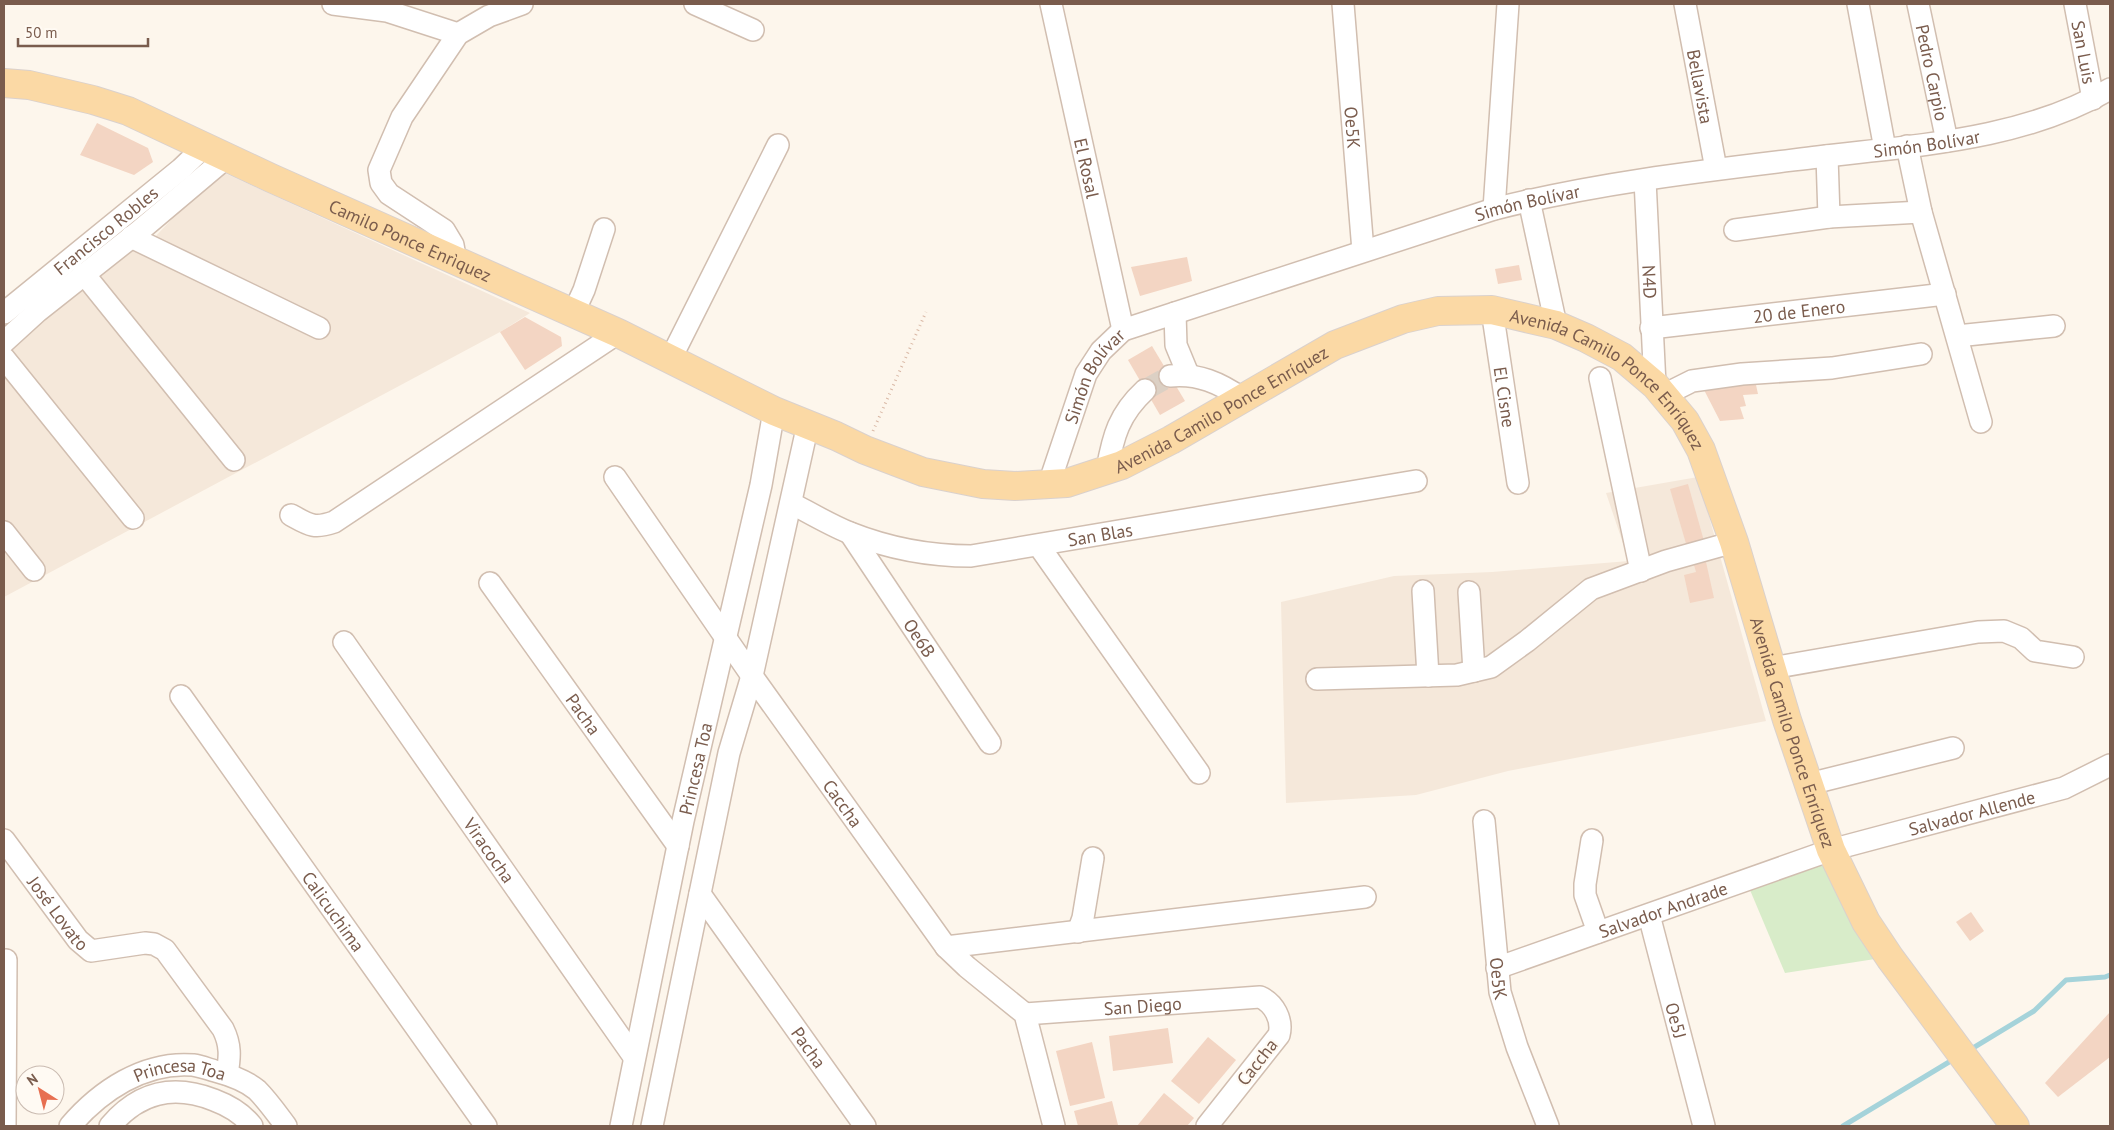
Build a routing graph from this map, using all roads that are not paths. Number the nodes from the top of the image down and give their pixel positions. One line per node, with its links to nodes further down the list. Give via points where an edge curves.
1 (333, 4): 11 (street)
2 (522, 4): 13 (street, via 489,16)
3 (695, 4): 12 (street)
4 (1051, 4): 43 (street, El Rosal)
5 (1343, 4): 31 (street, Oe5K)
6 (1508, 4): 25 (street)
7 (1685, 4): 22 (street, Bellavista)
8 (1858, 4): 19 (street)
9 (1918, 4): 16 (street, Pedro Carpio)
10 (2074, 4): 15 (street, San Luis)
11 (387, 8): 13 (street)
12 (753, 30)
13 (458, 34): 32 (street, via 402,117 379,170 381,183 389,194 444,230 453,245)
14 (4, 83): 20 (main road, Camilo Ponce Enrìquez, via 29,85 128,111)
15 (2101, 94): 16 (street, Simón Bolívar, via 2051,118)
16 (1947, 141): 18 (street, Simón Bolívar)
17 (778, 145): 49 (street)
18 (1908, 146): 19 (street, Simón Bolívar); 26 (street)
19 (1885, 148): 21 (street, Simón Bolívar)
20 (216, 152): 30 (street); 32 (main road, Camilo Ponce Enrìquez); 36 (street, Francisco Robles, via 181,169)
21 (1827, 156): 22 (street, Simón Bolívar); 27 (street)
22 (1716, 169): 23 (street, Simón Bolívar)
23 (1645, 180): 24 (street, Simón Bolívar); 42 (street, N4D)
24 (1529, 200): 25 (street, Simón Bolívar); 39 (street)
25 (1494, 209): 31 (street, Simón Bolívar)
26 (1922, 212): 27 (street); 34 (street)
27 (1829, 217): 29 (street)
28 (604, 229): 38 (street)
29 (1735, 230)
30 (131, 237): 33 (street); 41 (street)
31 (1363, 251): 37 (street, Simón Bolívar)
32 (456, 262): 38 (main road, Camilo Ponce Enrìquez)
33 (84, 274): 46 (street); 57 (street)
34 (1945, 294): 42 (street, 20 de Enero); 45 (street)
35 (1492, 310): 39 (main road, Avenida Camilo Ponce Enríquez); 53 (main road, Avenida Camilo Ponce Enríquez, via 1438,311 1367,331 1335,345); 61 (street, El Cisne)
36 (4, 313)
37 (1175, 313): 43 (street, Simón Bolívar); 53 (street, via 1179,375 1211,381)
38 (573, 314): 44 (main road, Camilo Ponce Enrìquez)
39 (1556, 325): 52 (main road, Avenida Camilo Ponce Enríquez, via 1622,357)
40 (2054, 326): 45 (street)
41 (319, 328)
42 (1651, 328): 52 (street, N4D)
43 (1123, 330): 62 (street, Simón Bolívar, via 1101,352 1086,374)
44 (618, 334): 49 (main road, Camilo Ponce Enrìquez); 64 (street, via 334,522 311,526)
45 (1957, 336): 55 (street)
46 (4, 342)
47 (1921, 354): 52 (street, via 1832,368 1742,374 1692,381)
48 (4, 358): 65 (street)
49 (670, 360): 54 (main road, Camilo Ponce Enrìquez)
50 (1600, 378): 71 (street)
51 (1145, 390): 58 (street, via 1131,403 1121,420 1112,442)
52 (1659, 390): 68 (main road, Avenida Camilo Ponce Enríquez, via 1702,450)
53 (1243, 399): 58 (main road, Avenida Camilo Ponce Enríquez, via 1171,440)
54 (774, 411): 56 (main road, Camilo Ponce Enrìquez); 75 (street, Princesa Toa, via 761,485)
55 (1981, 422)
56 (808, 424): 62 (main road, Avenida Camilo Ponce Enríquez, via 923,472 983,484); 63 (street, Princesa Toa)
57 (234, 460)
58 (1108, 470): 62 (main road, Avenida Camilo Ponce Enríquez, via 1067,483)
59 (615, 476): 75 (street, Caccha)
60 (1416, 481): 69 (street, San Blas)
61 (1518, 483)
62 (1050, 484)
63 (791, 503): 67 (street, San Blas); 80 (street, Princesa Toa)
64 (291, 516)
65 (133, 518)
66 (4, 532): 70 (street)
67 (850, 533): 69 (street, San Blas, via 938,556 971,556); 84 (street, Oe6B)
68 (1734, 542): 71 (street); 78 (main road, Avenida Camilo Ponce Enríquez)
69 (1039, 546): 87 (street)
70 (34, 570)
71 (1641, 571): 79 (street, via 1591,589 1527,641 1491,666)
72 (490, 583): 92 (street, Pacha)
73 (1423, 591): 81 (street)
74 (1469, 592): 79 (street)
75 (724, 636): 80 (street, Caccha); 92 (street, Princesa Toa)
76 (344, 642): 105 (street, Viracocha)
77 (2073, 657): 78 (street, via 2035,651 2021,638 2004,631 1978,632)
78 (1772, 668): 88 (main road, Avenida Camilo Ponce Enríquez)
79 (1474, 671): 81 (street, via 1457,676)
80 (752, 676): 95 (street, Princesa Toa, via 729,753); 100 (street, Caccha)
81 (1428, 676): 82 (street)
82 (1317, 679)
83 (181, 696): 112 (street, Calicuchima)
84 (990, 743)
85 (1953, 748): 88 (street)
86 (2110, 765): 93 (street, Salvador Allende, via 2064,788)
87 (1199, 772)
88 (1809, 784): 93 (main road, Avenida Camilo Ponce Enríquez)
89 (1484, 821): 102 (street, Oe5K)
90 (4, 840): 106 (street, José Lovato, via 78,940 90,951 145,942 165,950 223,1029 230,1052)
91 (1592, 840): 99 (street, via 1585,895)
92 (678, 846): 105 (street, Princesa Toa)
93 (1831, 850): 97 (street, Salvador Andrade); 120 (main road, Avenida Camilo Ponce Enríquez, via 1866,922 1915,995)
94 (1092, 858): 98 (street)
95 (700, 894): 114 (street, Princesa Toa); 115 (street, Pacha)
96 (1365, 897): 98 (street)
97 (1649, 915): 99 (street, Salvador Andrade); 119 (street, Oe5J)
98 (1078, 932): 100 (street)
99 (1598, 932): 102 (street, Salvador Andrade)
100 (946, 947): 104 (street, Caccha)
101 (6, 960): 107 (street)
102 (1497, 968): 118 (street, Oe5K, via 1503,1004)
103 (1260, 997): 104 (street, San Diego); 117 (street, Caccha, via 1267,1000 1279,1019 1279,1035)
104 (1025, 1014): 116 (street)
105 (634, 1057): 113 (street, Princesa Toa)
106 (228, 1074): 108 (street, Princesa Toa, via 193,1065 136,1075 97,1098); 111 (street, Princesa Toa, via 257,1091)
107 (6, 1126)
108 (70, 1126)
109 (110, 1126): 110 (street, Princesa Toa, via 132,1106 159,1092 180,1091 224,1104)
110 (252, 1126)
111 (286, 1126)
112 (486, 1126)
113 (621, 1126)
114 (652, 1126)
115 (865, 1126)
116 (1054, 1126)
117 (1207, 1126)
118 (1548, 1126)
119 (1704, 1126)
120 (2015, 1126)

